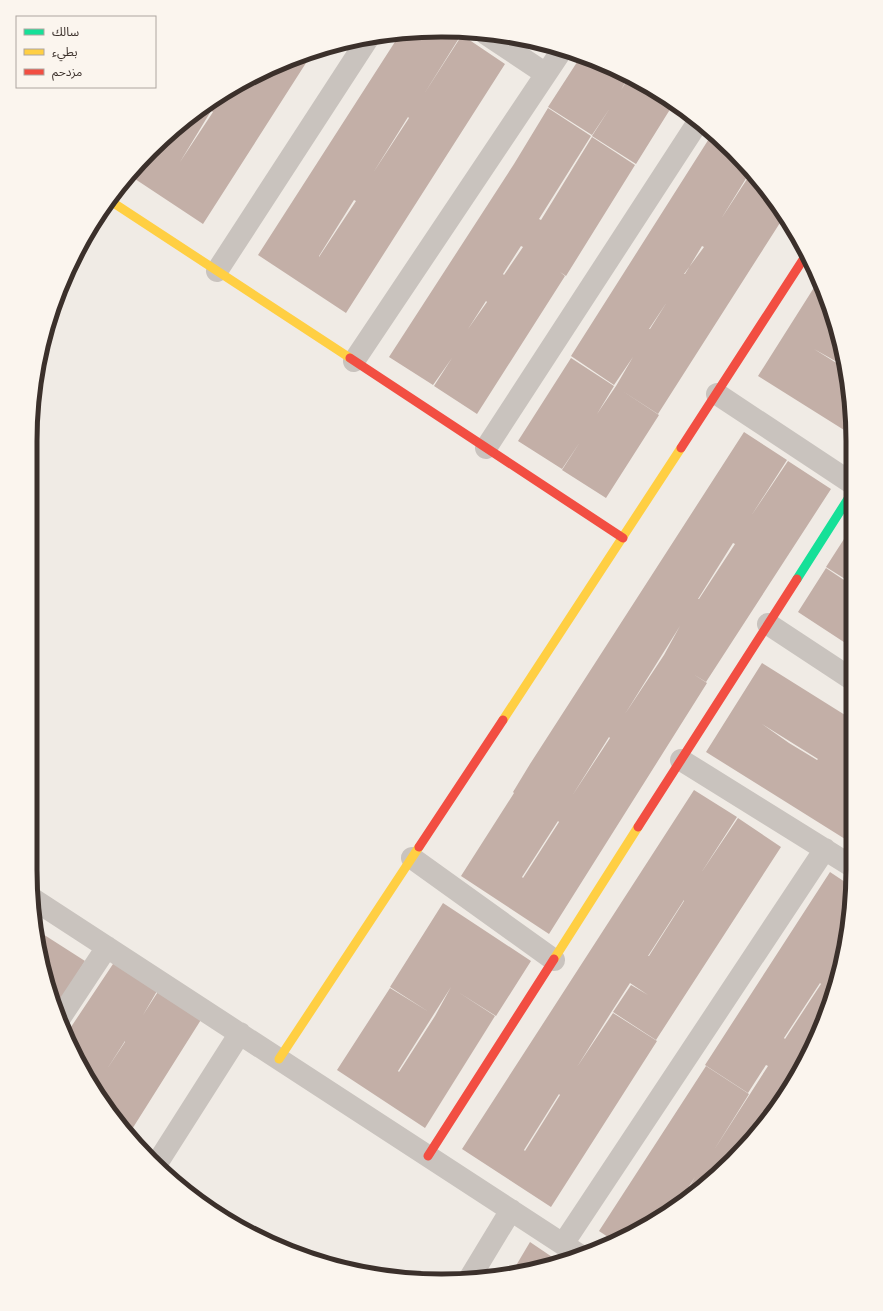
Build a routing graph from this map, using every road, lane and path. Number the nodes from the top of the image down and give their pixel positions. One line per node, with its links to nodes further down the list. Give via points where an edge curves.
1 (495, 40): 4 (street)
2 (364, 45): 8 (street)
3 (559, 54): 4 (street)
4 (546, 74): 9 (street)
5 (695, 127): 11 (street)
6 (115, 204): 8 (street)
7 (803, 261): 10 (street)
8 (217, 271): 9 (street)
9 (354, 361): 11 (street)
10 (717, 394): 12 (street); 14 (street)
11 (486, 448): 14 (street)
12 (846, 479)
13 (846, 502): 15 (street)
14 (623, 538): 19 (street)
15 (768, 624): 16 (street); 17 (street)
16 (846, 675)
17 (681, 760): 18 (street); 23 (street)
18 (825, 850): 20 (street); 30 (street)
19 (412, 858): 23 (street); 26 (street)
20 (846, 863)
21 (38, 902): 22 (street)
22 (107, 946): 24 (street); 25 (street)
23 (554, 960): 27 (street)
24 (63, 1013)
25 (240, 1034): 26 (street); 28 (street)
26 (279, 1059): 27 (street)
27 (428, 1156): 29 (street)
28 (159, 1160)
29 (511, 1210): 30 (street); 32 (street)
30 (563, 1244): 31 (street)
31 (575, 1252)
32 (472, 1273)

